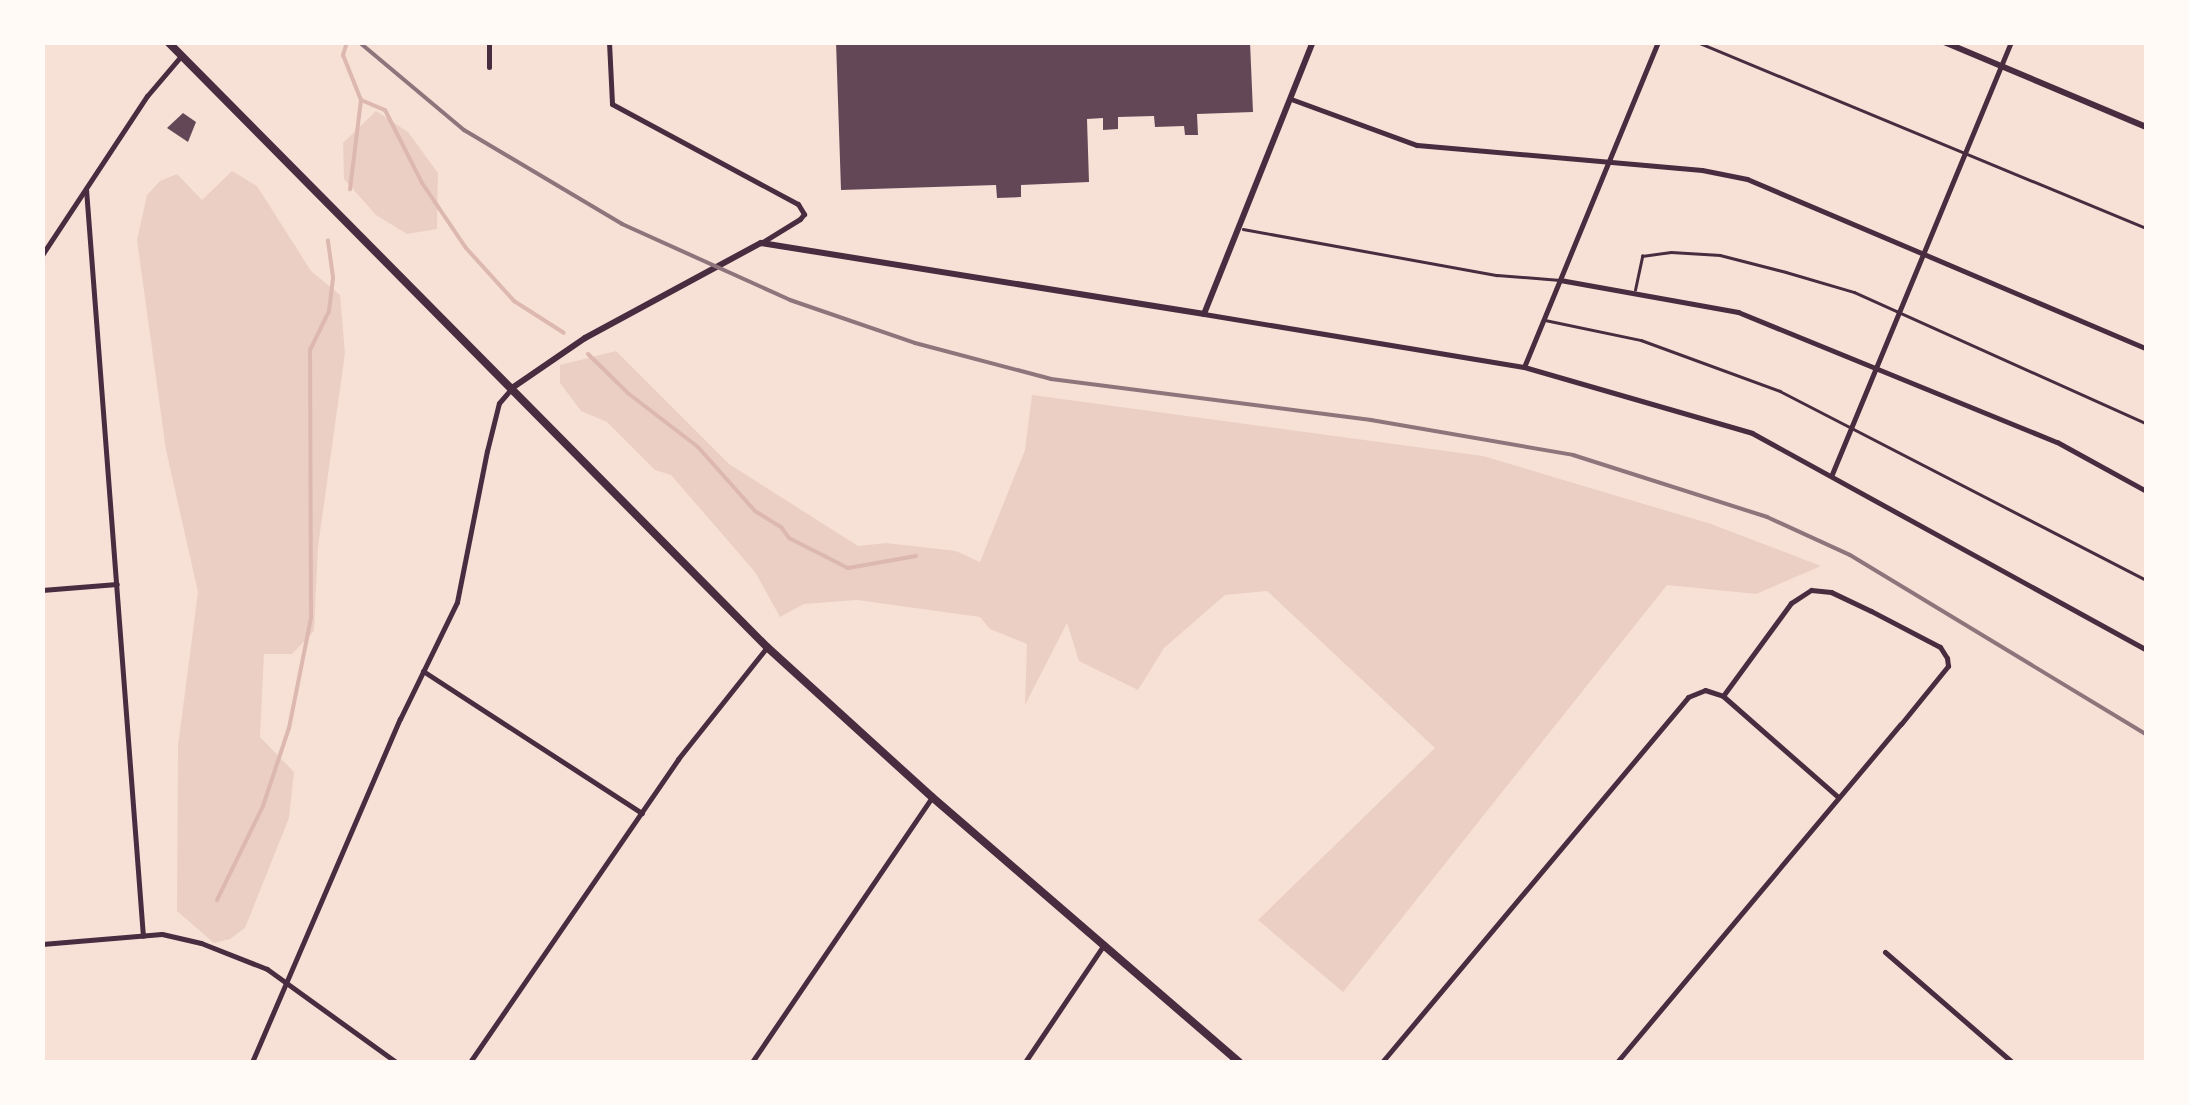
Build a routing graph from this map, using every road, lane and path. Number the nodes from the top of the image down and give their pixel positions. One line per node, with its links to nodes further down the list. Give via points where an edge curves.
1 (168, 42): 9 (main road)
2 (488, 42): 11 (street)
3 (609, 42): 19 (street, via 612,104 798,204 800,219)
4 (1313, 42): 12 (street)
5 (1658, 42): 15 (street)
6 (1698, 42): 14 (lane)
7 (1944, 42): 10 (street)
8 (2011, 42): 10 (street)
9 (181, 56): 16 (street); 30 (main road)
10 (2000, 66): 13 (street); 14 (street)
11 (490, 67)
12 (1291, 98): 15 (street, via 1417,145); 17 (street)
13 (2146, 127)
14 (1963, 156): 18 (lane); 20 (street)
15 (1609, 162): 20 (street, via 1747,179); 22 (street)
16 (86, 189): 21 (street); 36 (street)
17 (1236, 228): 22 (lane, via 1497,275); 24 (street)
18 (2146, 228)
19 (762, 243): 24 (street); 30 (street, via 586,338)
20 (1924, 250): 25 (street); 27 (street)
21 (42, 255)
22 (1560, 280): 23 (street); 26 (street)
23 (1635, 290): 25 (lane, via 1642,256 1720,256 1854,292); 29 (street, via 1738,312)
24 (1204, 314): 28 (street)
25 (1898, 314): 29 (street); 31 (lane)
26 (1544, 319): 28 (street); 32 (lane, via 1641,340)
27 (2146, 348)
28 (1524, 367): 33 (street, via 1752,433)
29 (1876, 368): 32 (street); 34 (street, via 2056,442)
30 (512, 388): 38 (main road); 40 (street, via 500,403 486,451 457,602)
31 (2146, 424)
32 (1853, 425): 33 (street); 35 (lane)
33 (1832, 474): 39 (street)
34 (2146, 491)
35 (2146, 580)
36 (117, 584): 37 (street); 45 (street)
37 (42, 590)
38 (767, 647): 42 (main road); 44 (street)
39 (2146, 650)
40 (423, 671): 44 (street); 49 (street)
41 (1723, 696): 43 (street); 43 (street, via 1791,603 1811,590 1831,592 1944,650 1948,666); 56 (street, via 1705,690 1688,697)
42 (932, 798): 47 (main road); 53 (street)
43 (1838, 798): 57 (street)
44 (642, 813): 52 (street)
45 (143, 936): 46 (street); 49 (street, via 201,942 266,969)
46 (42, 944)
47 (1103, 946): 54 (street); 55 (main road)
48 (1884, 952): 58 (street)
49 (286, 985): 50 (street); 51 (street)
50 (252, 1062)
51 (396, 1062)
52 (470, 1062)
53 (752, 1062)
54 (1025, 1062)
55 (1238, 1062)
56 (1382, 1062)
57 (1618, 1062)
58 (2012, 1062)

